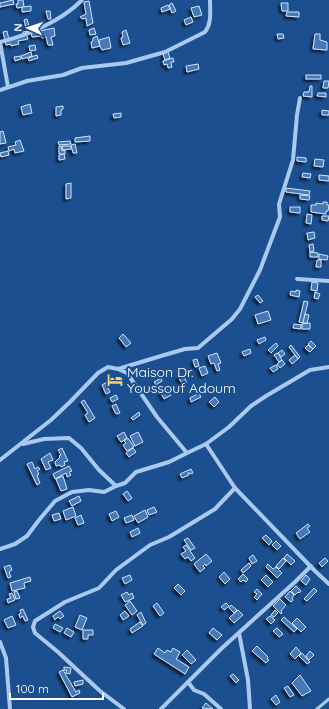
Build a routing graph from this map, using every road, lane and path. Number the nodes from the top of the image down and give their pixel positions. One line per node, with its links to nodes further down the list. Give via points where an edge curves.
1 (82, 0): 3 (street, via 70,11 41,27)
2 (210, 0): 4 (street, via 210,18 205,32 164,52 126,63 82,68 63,75)
3 (0, 42): 4 (street)
4 (8, 87): 5 (street)
5 (0, 90)
6 (300, 98): 10 (street, via 293,160 279,204 280,217 260,270 240,309 198,348 167,354)
7 (297, 279): 8 (street)
8 (329, 281)
9 (329, 367): 11 (street, via 310,370 266,396)
10 (118, 369): 12 (street, via 108,367 98,373 70,402); 13 (street, via 127,373)
11 (206, 444): 13 (street); 16 (street)
12 (21, 445): 14 (street); 15 (street, via 44,439 69,438)
13 (186, 453): 15 (street, via 169,462 136,472 125,483)
14 (0, 460)
15 (116, 486): 17 (street, via 104,492 72,492 55,501 27,536 15,544)
16 (235, 488): 18 (street); 25 (street, via 215,509 170,538 150,545 116,570 99,588 65,602 35,621 35,633)
17 (0, 549)
18 (311, 566): 19 (street); 20 (street)
19 (329, 584)
20 (238, 633): 22 (street); 28 (street, via 248,680)
21 (0, 642): 24 (street, via 6,658)
22 (188, 682): 26 (street); 27 (street, via 194,690 204,694)
23 (329, 699): 29 (lane)
24 (10, 709)
25 (124, 709)
26 (161, 709)
27 (221, 709)
28 (250, 709)
29 (317, 709)

